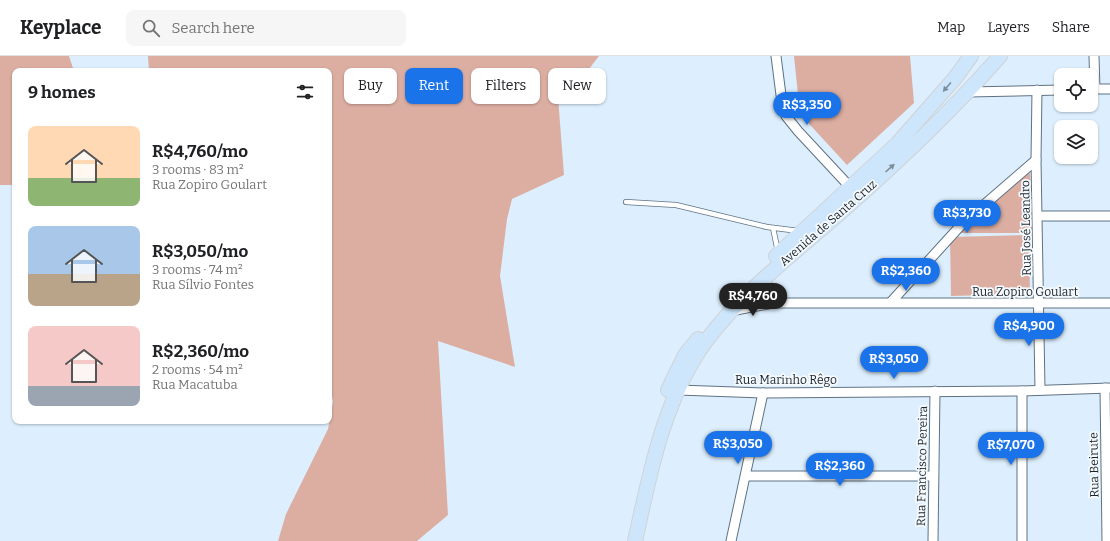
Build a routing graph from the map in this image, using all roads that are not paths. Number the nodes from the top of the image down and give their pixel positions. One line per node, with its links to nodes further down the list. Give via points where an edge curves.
1 (776, 56): 12 (street, via 786,116)
2 (971, 56): 12 (main road, Avenida de Santa Cruz, one-way to 12, via 897,144)
3 (1000, 56): 10 (main road, Avenida de Santa Cruz)
4 (1094, 56): 5 (street)
5 (1094, 68)
6 (1098, 89): 7 (street)
7 (1110, 89)
8 (1037, 90): 9 (street); 10 (street); 11 (street, Rua José Leandro)
9 (1054, 90)
10 (968, 92): 19 (main road, Avenida de Santa Cruz, one-way to 10, via 898,161)
11 (1036, 160): 14 (street, Rua José Leandro); 20 (street, via 962,224)
12 (851, 188): 17 (main road, Avenida de Santa Cruz)
13 (626, 202): 16 (lane, via 676,205)
14 (1038, 216): 15 (street); 23 (street, Rua José Leandro)
15 (1110, 216)
16 (773, 228): 17 (lane); 18 (lane)
17 (803, 232): 18 (main road, Avenida de Santa Cruz)
18 (778, 254): 34 (main road, Avenida de Santa Cruz, via 725,306 682,361 659,410)
19 (766, 276): 21 (street, via 766,291); 24 (main road, Avenida de Santa Cruz)
20 (891, 302): 21 (street, Rua Zopiro Goulart); 23 (street, Rua Zopiro Goulart)
21 (773, 303): 24 (street, Rua Zopiro Goulart)
22 (1110, 303): 23 (street, Rua Zopiro Goulart)
23 (1039, 304): 27 (street, Rua José Leandro)
24 (730, 312): 26 (main road, Avenida de Santa Cruz, via 699,352)
25 (1108, 388): 27 (street, Rua Marinho Rêgo); 31 (street, Rua Beirute)
26 (678, 390): 30 (street, Rua Marinho Rêgo); 35 (main road, Avenida de Santa Cruz, via 659,440)
27 (1040, 390): 29 (street, Rua Marinho Rêgo)
28 (935, 391): 29 (street, Rua Marinho Rêgo); 30 (street, Rua Marinho Rêgo); 33 (street, Rua Francisco Pereira)
29 (1022, 391): 38 (street)
30 (763, 393): 32 (street)
31 (1108, 473): 39 (street, Rua Beirute)
32 (746, 476): 33 (street); 36 (street)
33 (933, 476): 37 (street, Rua Francisco Pereira)
34 (627, 541)
35 (635, 541)
36 (732, 541)
37 (933, 541)
38 (1022, 541)
39 (1107, 541)

